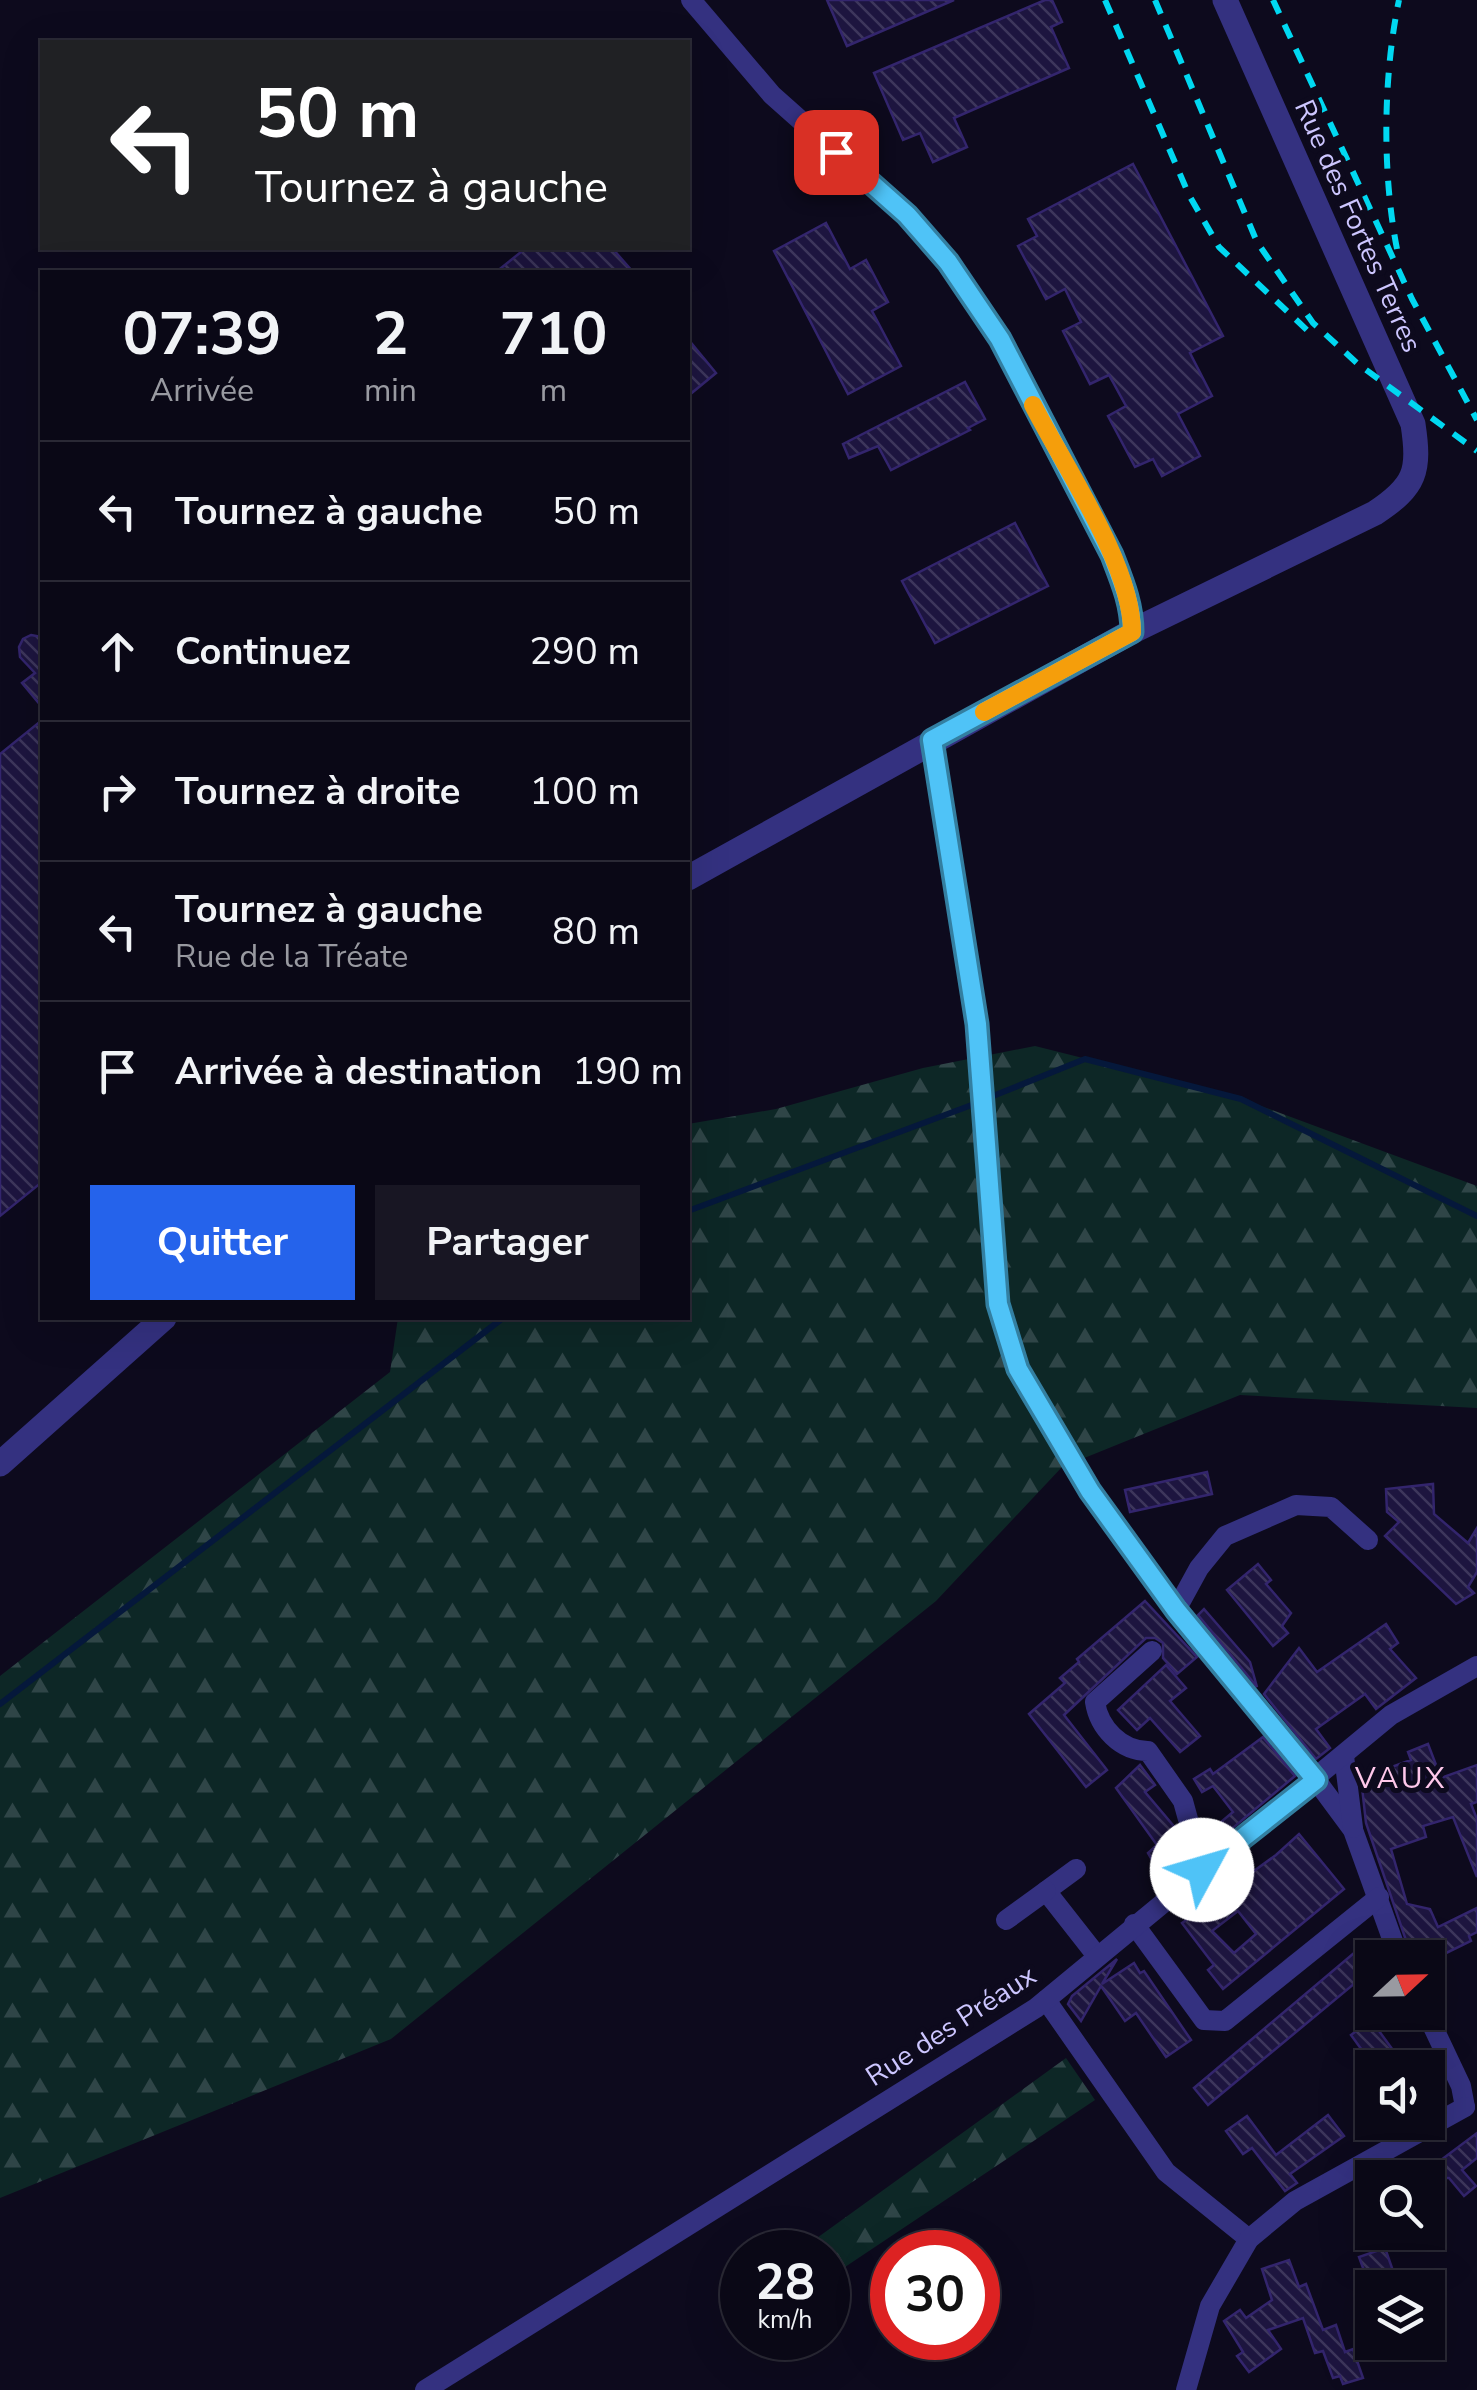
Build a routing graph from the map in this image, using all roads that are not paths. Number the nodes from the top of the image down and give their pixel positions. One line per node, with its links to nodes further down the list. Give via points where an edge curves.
1 (691, 0): 3 (street, via 772,95 907,215 948,262 1000,339 1112,555)
2 (1226, 0): 3 (street, Rue des Fortes Terres, via 1413,424 1418,460 1397,499 1375,514)
3 (1132, 632): 4 (street)
4 (932, 740): 5 (street); 9 (street, via 977,1024 998,1304 1018,1369 1090,1491)
5 (690, 877)
6 (162, 1320): 7 (street)
7 (0, 1464)
8 (1368, 1540): 9 (street, via 1332,1507 1296,1505 1225,1536)
9 (1176, 1610): 13 (street)
10 (1152, 1651): 16 (street, via 1095,1702 1097,1716 1112,1737 1134,1751 1148,1751 1183,1801)
11 (1477, 1666): 12 (street, Rue des Préaux, via 1392,1715)
12 (1344, 1756): 13 (street, Rue des Préaux); 14 (street)
13 (1316, 1780): 14 (street); 16 (street, Rue des Préaux)
14 (1353, 1830): 18 (street)
15 (1076, 1869): 17 (street)
16 (1202, 1870): 20 (street, Rue des Préaux)
17 (1046, 1892): 19 (street); 22 (street)
18 (1379, 1897): 20 (street, via 1225,2021 1204,2020); 21 (street)
19 (1006, 1920)
20 (1134, 1924): 22 (street, Rue des Préaux)
21 (1393, 1940)
22 (1097, 1956): 23 (street, Rue des Préaux)
23 (1046, 2000): 26 (street, via 1166,2172); 27 (street, Rue des Préaux)
24 (1435, 2030): 25 (street)
25 (1471, 2108): 26 (street, via 1295,2201)
26 (1249, 2239): 28 (street, via 1210,2306)
27 (425, 2390)
28 (1186, 2390)

